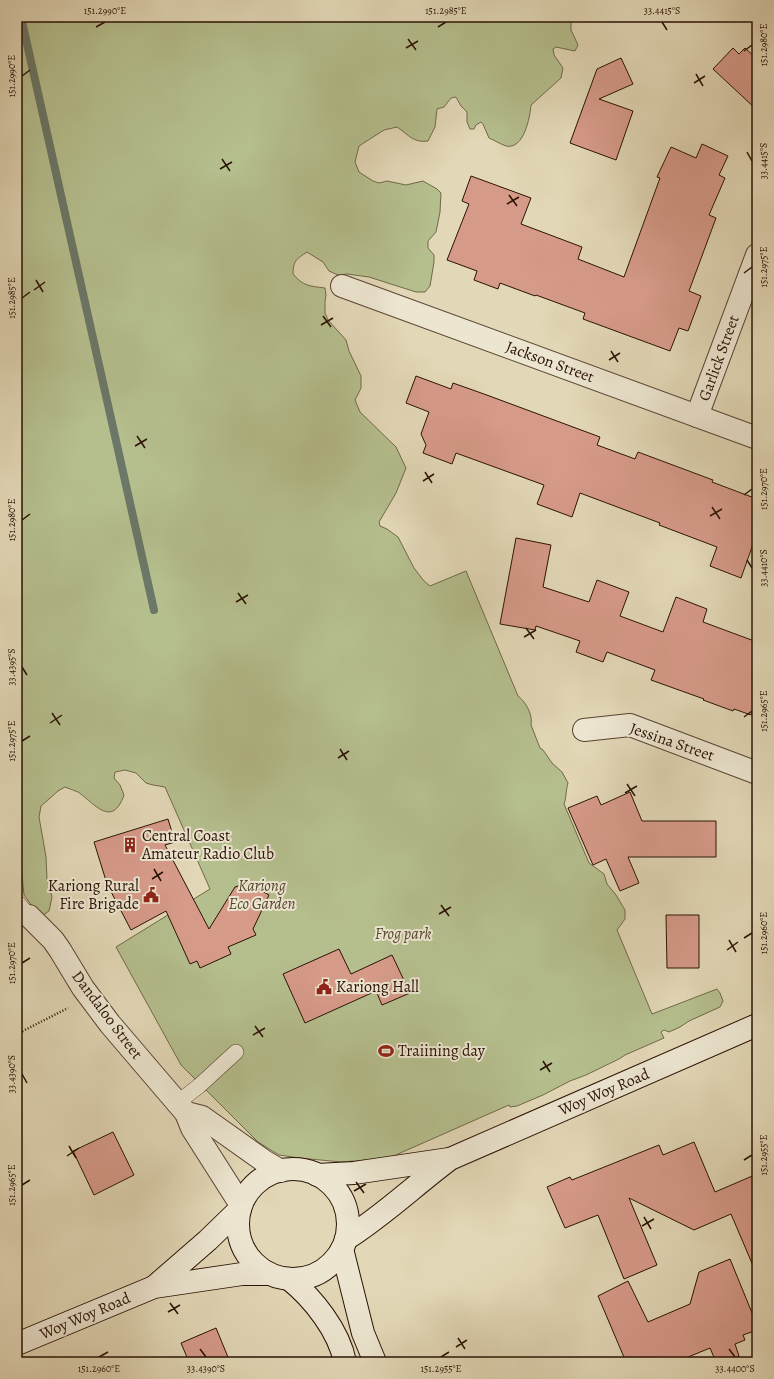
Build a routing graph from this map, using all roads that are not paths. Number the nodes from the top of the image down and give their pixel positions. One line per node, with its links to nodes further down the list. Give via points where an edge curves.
1 (757, 255): 3 (street, Garlick Street)
2 (342, 286): 3 (street, Jackson Street)
3 (697, 416): 4 (street, Jackson Street)
4 (757, 438)
5 (584, 730): 6 (street, Jessina Street, via 630,725)
6 (757, 772)
7 (21, 910): 10 (street, Dandaloo Street, via 53,940 83,988 110,1024)
8 (757, 1024): 11 (street, Woy Woy Road)
9 (236, 1052): 10 (lane, via 199,1086)
10 (181, 1108): 12 (street, via 202,1117); 14 (street, Dandaloo Street)
11 (450, 1158): 13 (street, Woy Woy Road, via 354,1173); 15 (street, Woy Woy Road)
12 (281, 1171): 13 (street, via 293,1169); 14 (street, via 268,1175 257,1183 247,1193)
13 (317, 1175): 15 (street, via 330,1184 346,1209 348,1224)
14 (241, 1207): 16 (street, via 238,1224 247,1254 257,1266); 17 (street, Woy Woy Road)
15 (344, 1244): 16 (street, via 335,1260 326,1269 302,1279); 20 (street, via 363,1333)
16 (280, 1277): 17 (street, Woy Woy Road, via 242,1274); 19 (street, via 302,1290 323,1315 343,1352)
17 (154, 1287): 18 (street, Woy Woy Road)
18 (17, 1344)
19 (345, 1362)
20 (375, 1362)

